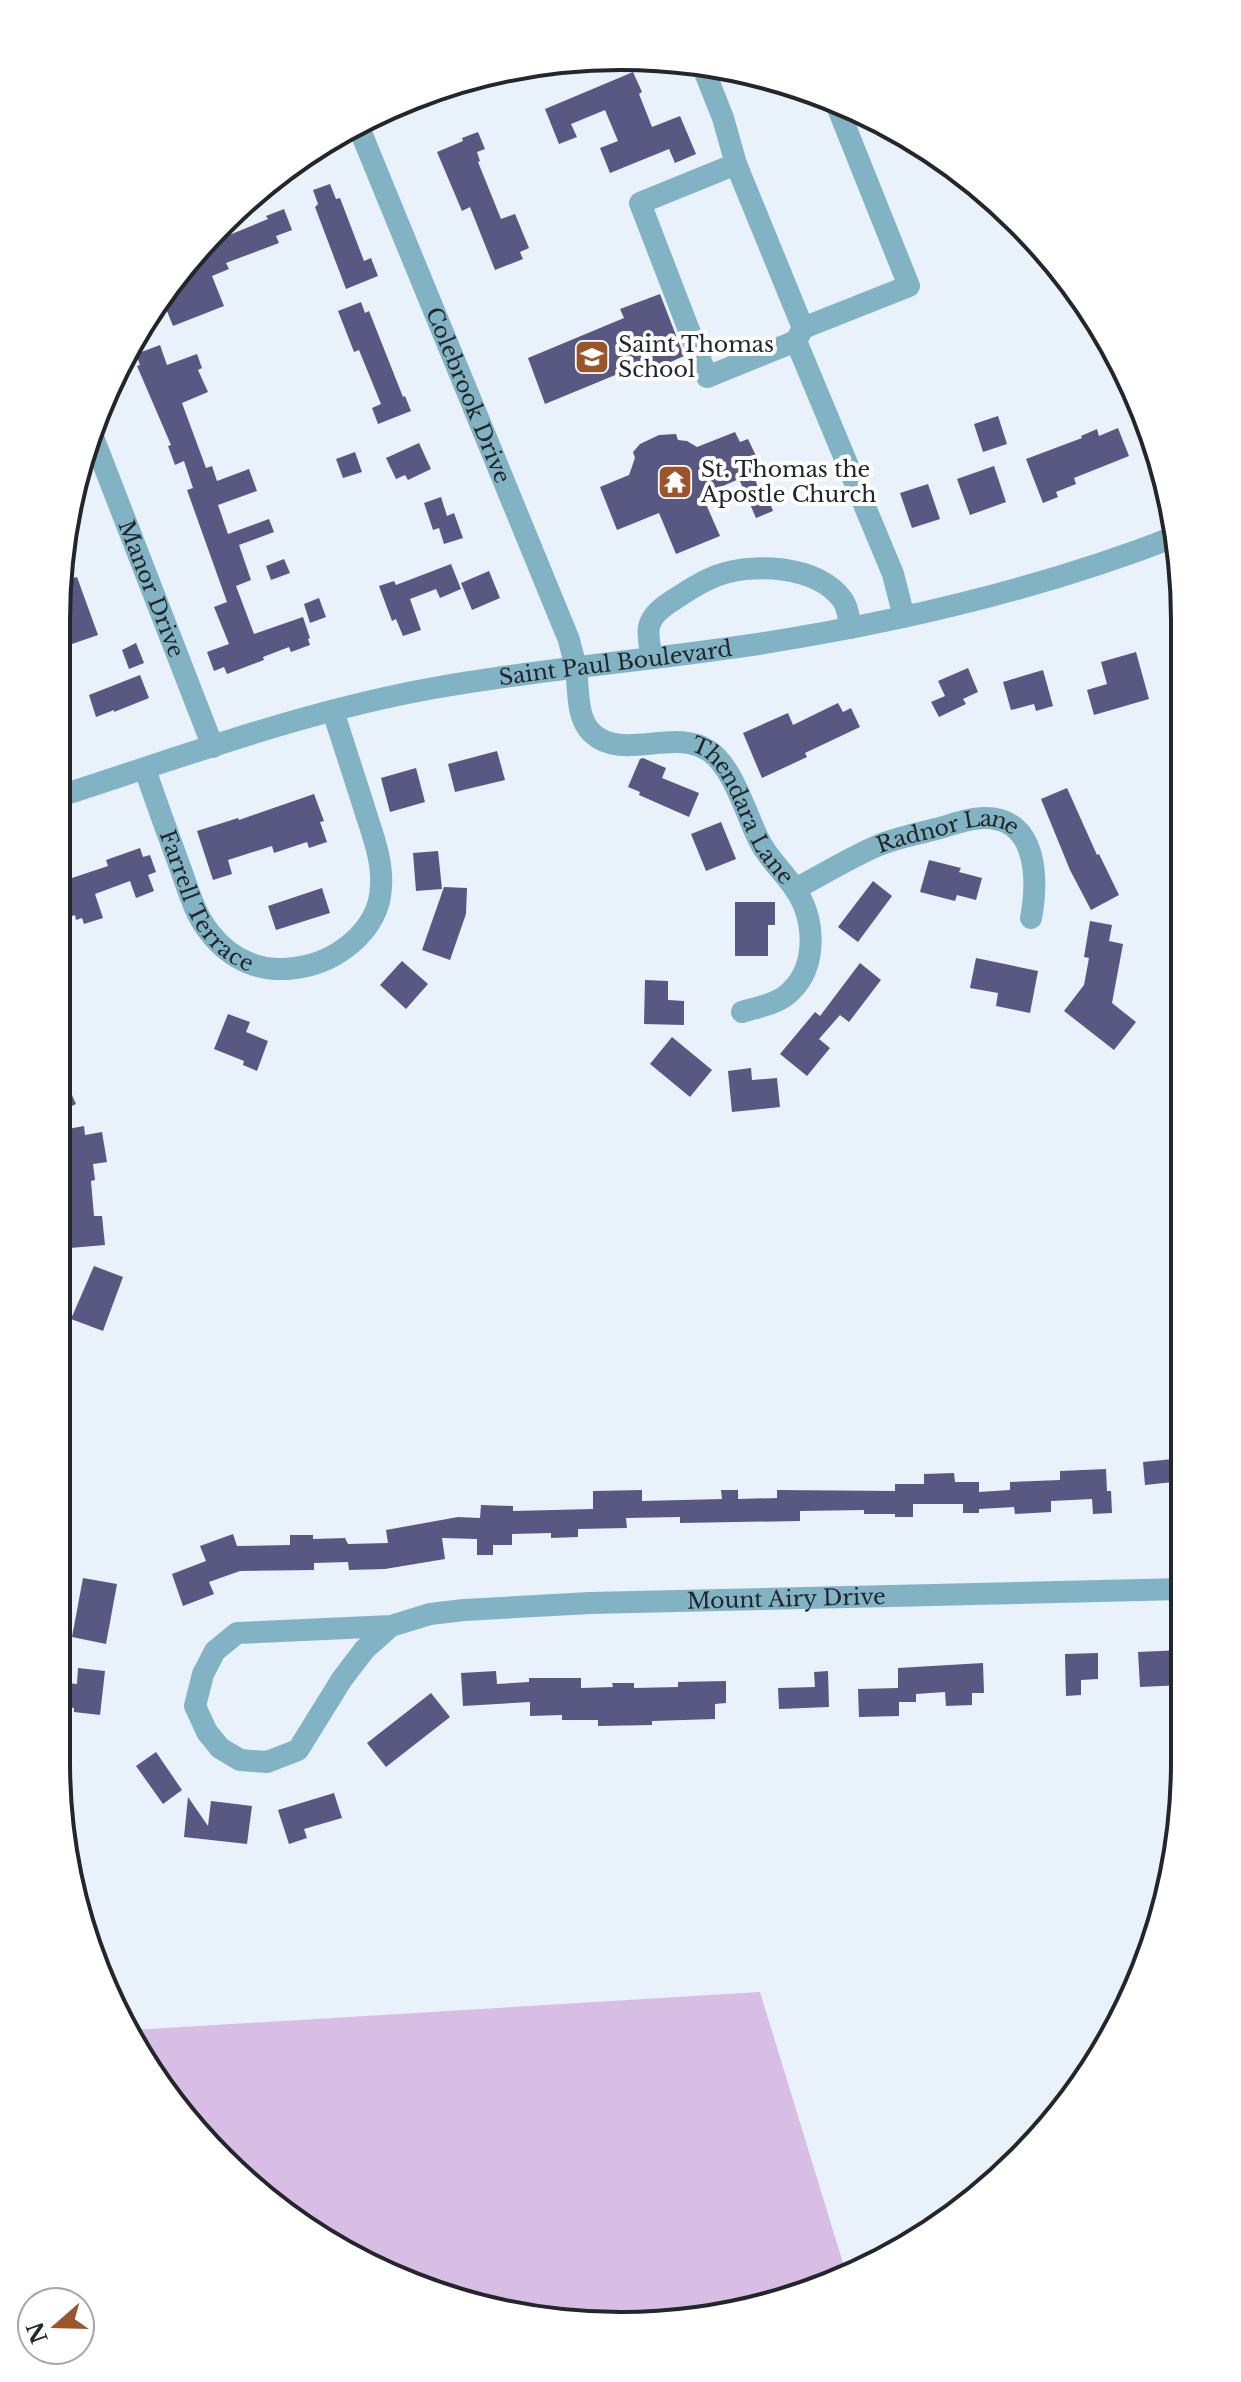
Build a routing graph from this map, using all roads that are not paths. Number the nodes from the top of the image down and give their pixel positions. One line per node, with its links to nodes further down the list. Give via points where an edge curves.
1 (707, 77): 4 (street)
2 (841, 117): 5 (street, via 909,286)
3 (364, 134): 11 (street, Colebrook Drive)
4 (736, 164): 5 (street); 5 (street, via 640,203 707,377)
5 (800, 335): 8 (street, via 893,574)
6 (98, 449): 13 (street, Manor Drive)
7 (1165, 541): 8 (street, Saint Paul Boulevard, via 1066,574)
8 (904, 617): 9 (street, Saint Paul Boulevard)
9 (850, 628): 10 (street, Saint Paul Boulevard); 10 (street, via 843,600 830,587 801,573 743,569 715,576 656,613 649,627)
10 (651, 658): 11 (street, Saint Paul Boulevard)
11 (576, 667): 12 (street, Saint Paul Boulevard, via 430,689); 16 (street, Thendara Lane, via 580,707 592,733 614,744 694,743 717,757 760,843)
12 (333, 711): 13 (street, Saint Paul Boulevard); 14 (street, Farrell Terrace, via 377,849 381,890 369,923 357,938 311,966 263,968 232,956 213,937 189,891)
13 (213, 747): 14 (street, Saint Paul Boulevard)
14 (145, 769): 15 (street, Saint Paul Boulevard)
15 (70, 793)
16 (795, 889): 17 (street, Radnor Lane, via 878,846 994,818 1016,830 1030,851 1036,880); 18 (street, Thendara Lane, via 810,932 807,965 779,1000)
17 (1031, 918)
18 (742, 1012)
19 (1171, 1589): 20 (street, Mount Airy Drive, via 590,1603 464,1610)
20 (391, 1626): 20 (street, Mount Airy Drive, via 237,1633 215,1651 203,1674 195,1706 207,1732 240,1760 267,1762 298,1750 342,1679)

